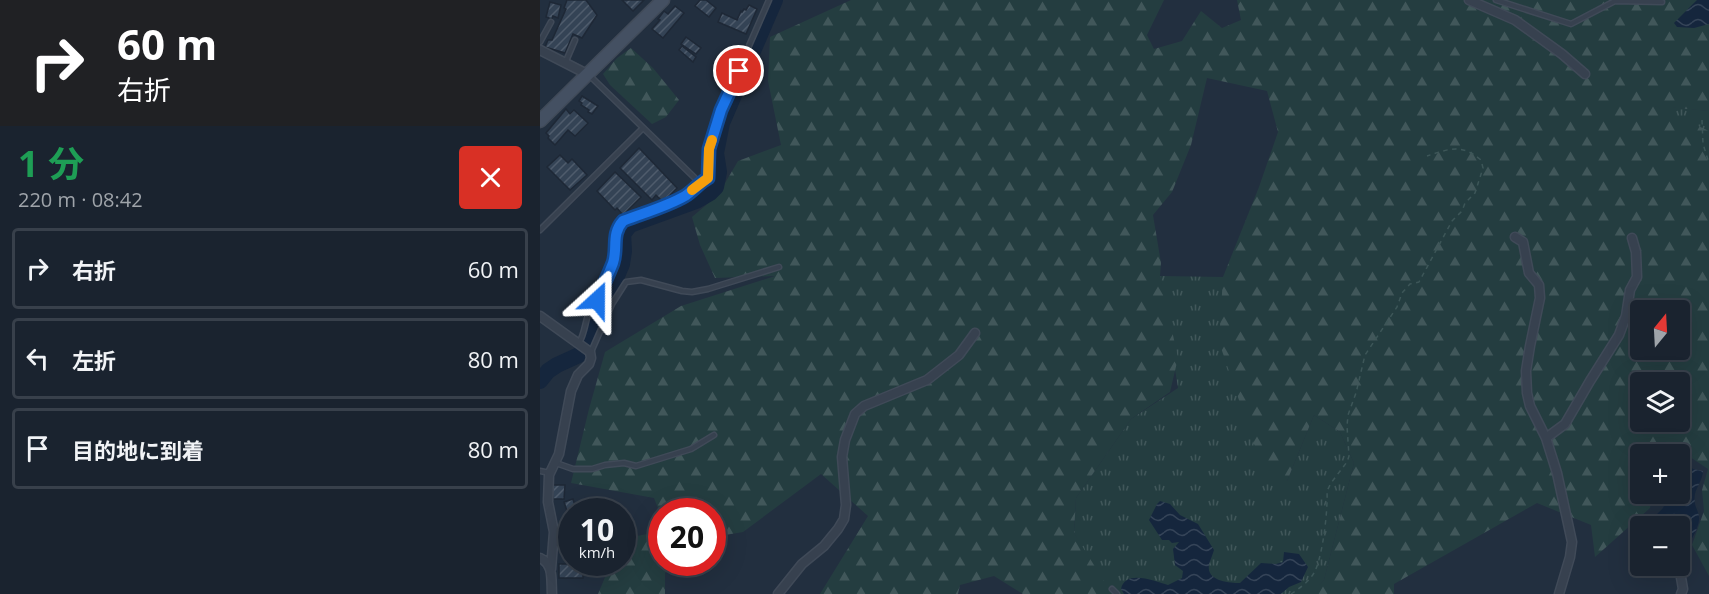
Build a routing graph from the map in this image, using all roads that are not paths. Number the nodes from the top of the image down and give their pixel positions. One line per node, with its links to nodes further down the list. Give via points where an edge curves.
1 (663, 0): 11 (main road)
2 (769, 0): 15 (lane, via 721,110 709,149 708,178)
3 (1469, 0): 12 (street, via 1515,20)
4 (1496, 0): 5 (lane, via 1571,24 1615,1)
5 (1662, 2)
6 (551, 22): 8 (lane)
7 (575, 40): 10 (lane)
8 (540, 42)
9 (541, 52): 10 (street)
10 (565, 63): 11 (street)
11 (587, 74): 13 (main road); 14 (lane)
12 (1585, 74)
13 (540, 121)
14 (643, 128): 15 (lane); 16 (lane)
15 (699, 183): 22 (lane, via 687,195 618,226 614,262 589,313)
16 (540, 230)
17 (1515, 237): 25 (street, via 1522,242 1529,273 1539,285 1526,371 1527,393)
18 (1632, 238): 25 (street, via 1637,278 1630,290 1619,335 1565,424)
19 (779, 267): 23 (lane, via 692,292 641,280 626,282)
20 (540, 316): 22 (street)
21 (975, 333): 34 (street, via 959,355 927,380 864,406 855,414 842,457 844,519)
22 (580, 345): 23 (street)
23 (590, 352): 26 (street, via 589,364 578,375 571,391)
24 (714, 435): 26 (lane, via 691,449 636,466 624,463 573,469)
25 (1546, 438): 36 (street, via 1572,542)
26 (555, 462): 28 (street)
27 (540, 471): 28 (lane)
28 (550, 473): 30 (street, via 548,502 554,532)
29 (540, 558): 30 (street)
30 (551, 569): 33 (street)
31 (1681, 576): 37 (street)
32 (1112, 589): 35 (lane)
33 (552, 594)
34 (778, 594)
35 (1117, 594)
36 (1559, 594)
37 (1681, 594)

